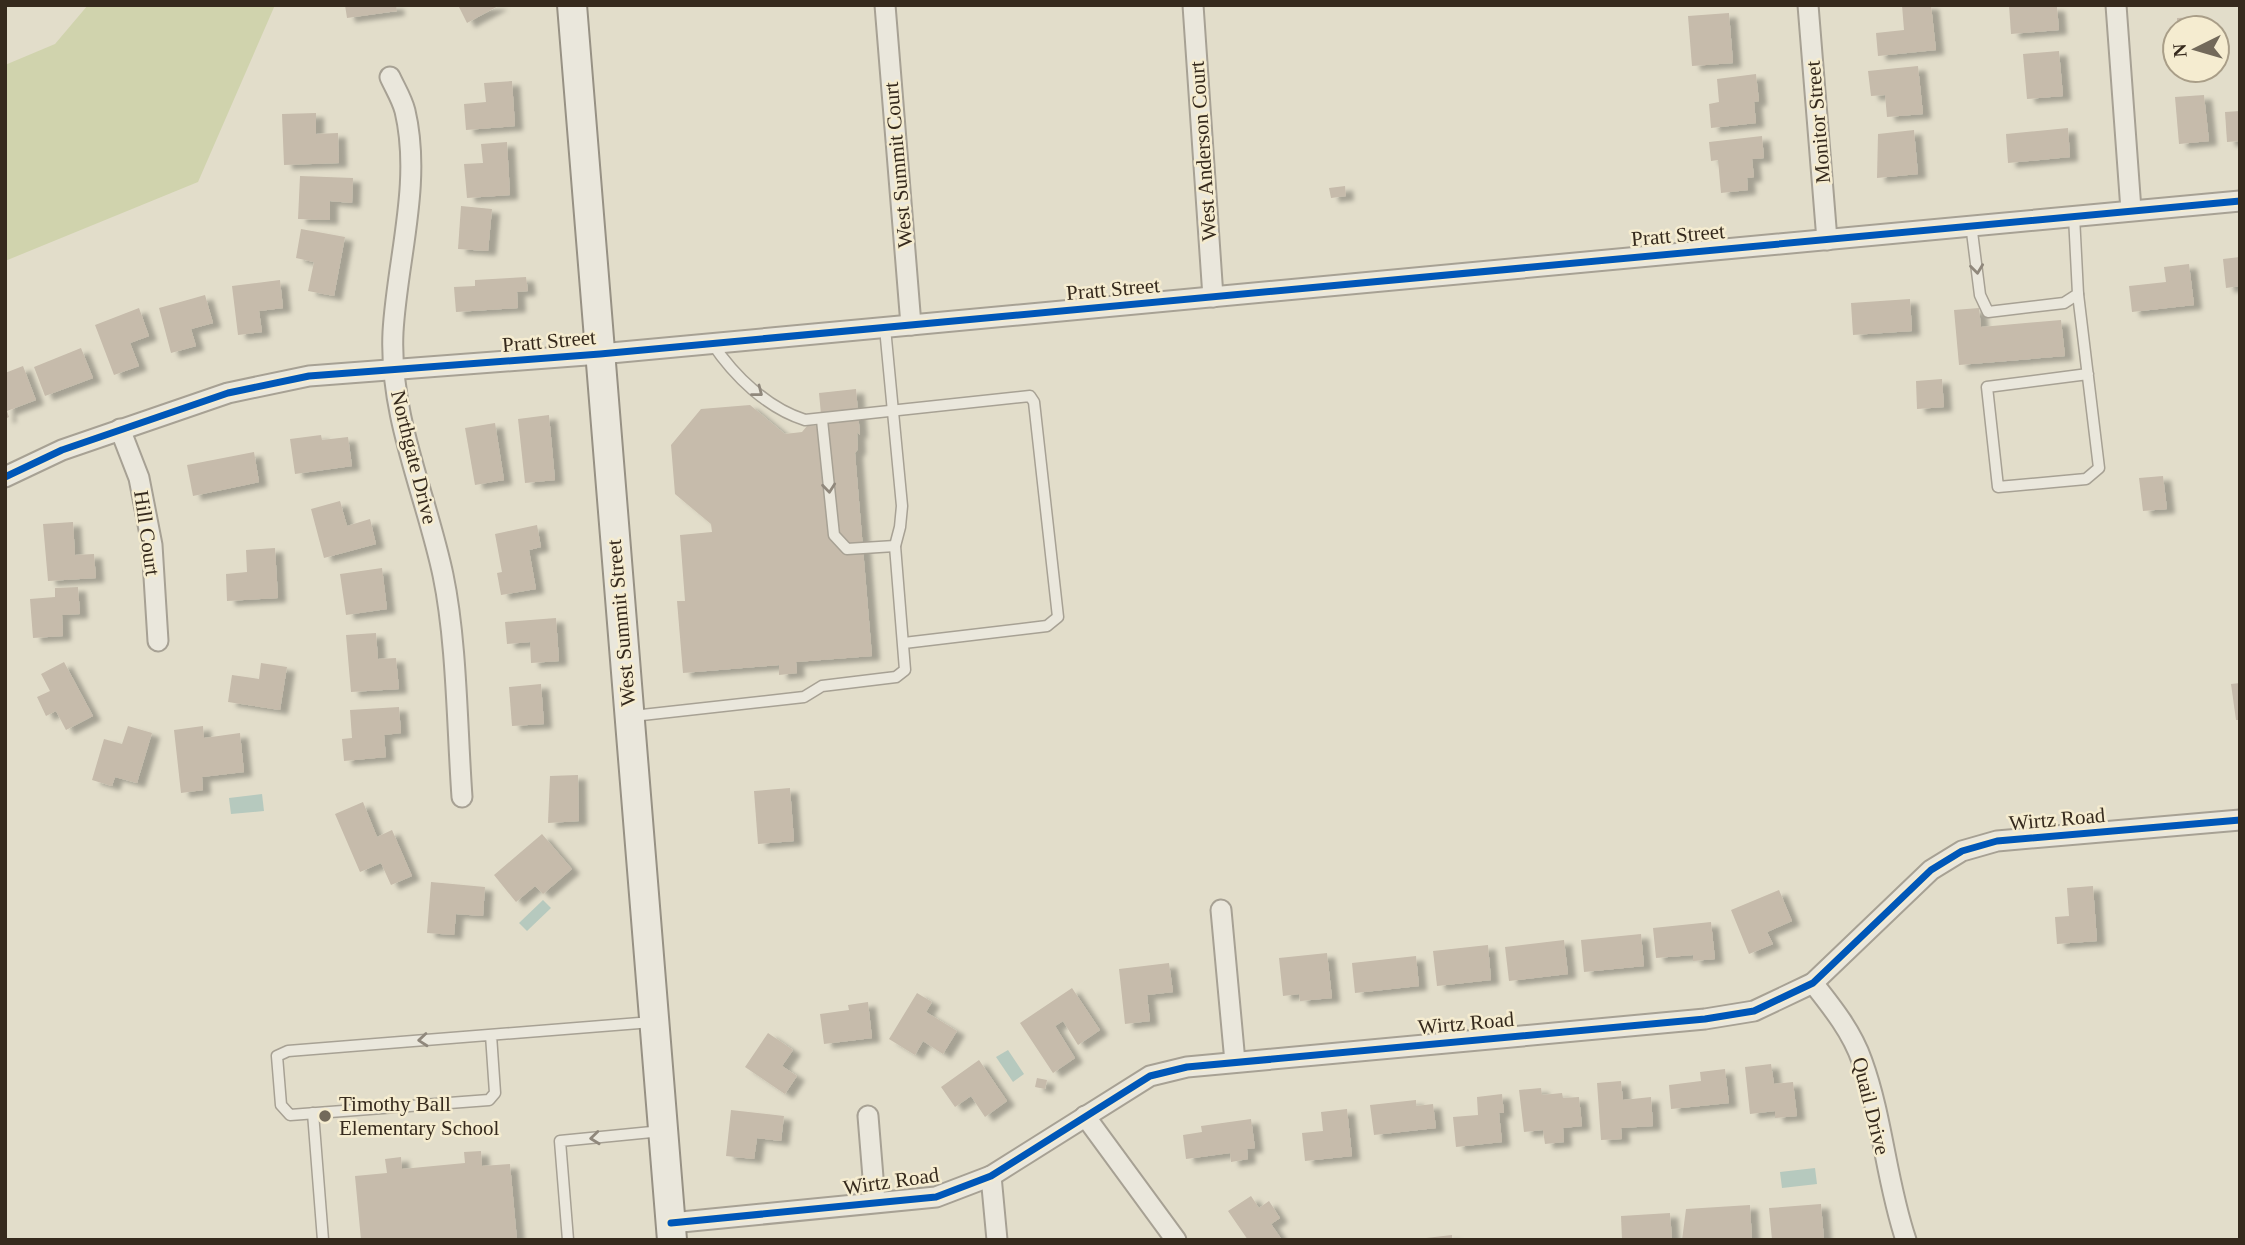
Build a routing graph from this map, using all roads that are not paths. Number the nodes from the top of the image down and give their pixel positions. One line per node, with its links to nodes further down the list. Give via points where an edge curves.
1 (572, 5): 17 (street, West Summit Street)
2 (885, 5): 14 (street, West Summit Court)
3 (1193, 5): 13 (street, West Anderson Court)
4 (1808, 5): 11 (street, Monitor Street)
5 (2116, 5): 8 (street)
6 (390, 77): 18 (street, Northgate Drive, via 405,109 410,149 408,204 396,278)
7 (2240, 201): 8 (street, Pratt Street)
8 (2131, 210): 9 (street, Pratt Street)
9 (2074, 215): 10 (street, Pratt Street); 12 (lane)
10 (1971, 224): 11 (street, Pratt Street); 12 (lane, one-way to 12, via 1979,295 1988,312 2063,303)
11 (1828, 240): 13 (street, Pratt Street)
12 (2078, 294): 19 (lane)
13 (1213, 297): 14 (street, Pratt Street)
14 (911, 325): 15 (street, Pratt Street)
15 (885, 328): 16 (street, Pratt Street); 20 (lane)
16 (712, 343): 17 (street, Pratt Street); 21 (lane, one-way to 21, via 730,369 786,414)
17 (600, 355): 18 (street, Pratt Street); 27 (street, West Summit Street)
18 (393, 372): 22 (street, Pratt Street, via 309,376 228,393); 28 (street, Northgate Drive, via 399,418 444,578)
19 (2088, 374): 19 (lane, via 2099,468 2086,479 1998,487 1987,387)
20 (894, 411): 21 (lane); 24 (lane, via 902,506); 26 (lane, via 1030,396 1058,617 1048,626)
21 (822, 420): 24 (lane, one-way to 24, via 834,535 839,544 847,548)
22 (120, 429): 23 (street, Pratt Street); 25 (street, Hill Court, via 139,478 152,545)
23 (5, 477)
24 (895, 546): 26 (lane)
25 (158, 641)
26 (904, 643): 27 (lane, via 905,670 896,677 822,686 804,697)
27 (629, 716): 32 (street, West Summit Street)
28 (462, 797)
29 (2240, 820): 31 (street, Wirtz Road, via 1997,841 1962,851 1931,870)
30 (1221, 910): 34 (street)
31 (1813, 984): 34 (street, Wirtz Road, via 1754,1011 1705,1019); 46 (street, Quail Drive, via 1841,1020 1862,1059)
32 (652, 1021): 33 (lane); 38 (street, West Summit Street)
33 (491, 1035): 35 (lane, via 495,1093 489,1100); 35 (lane, one-way to 35, via 288,1051 277,1056 281,1105 290,1115)
34 (1236, 1062): 37 (street, Wirtz Road, via 1150,1076)
35 (313, 1113): 42 (lane)
36 (868, 1116): 40 (street)
37 (1084, 1116): 39 (street, Wirtz Road); 45 (street)
38 (663, 1131): 41 (street, West Summit Street); 43 (lane, one-way to 43, via 560,1141)
39 (991, 1176): 40 (street, Wirtz Road, via 936,1197); 44 (street)
40 (875, 1202): 41 (street, Wirtz Road)
41 (672, 1231)
42 (323, 1240)
43 (568, 1240)
44 (997, 1240)
45 (1176, 1240)
46 (1906, 1240)

